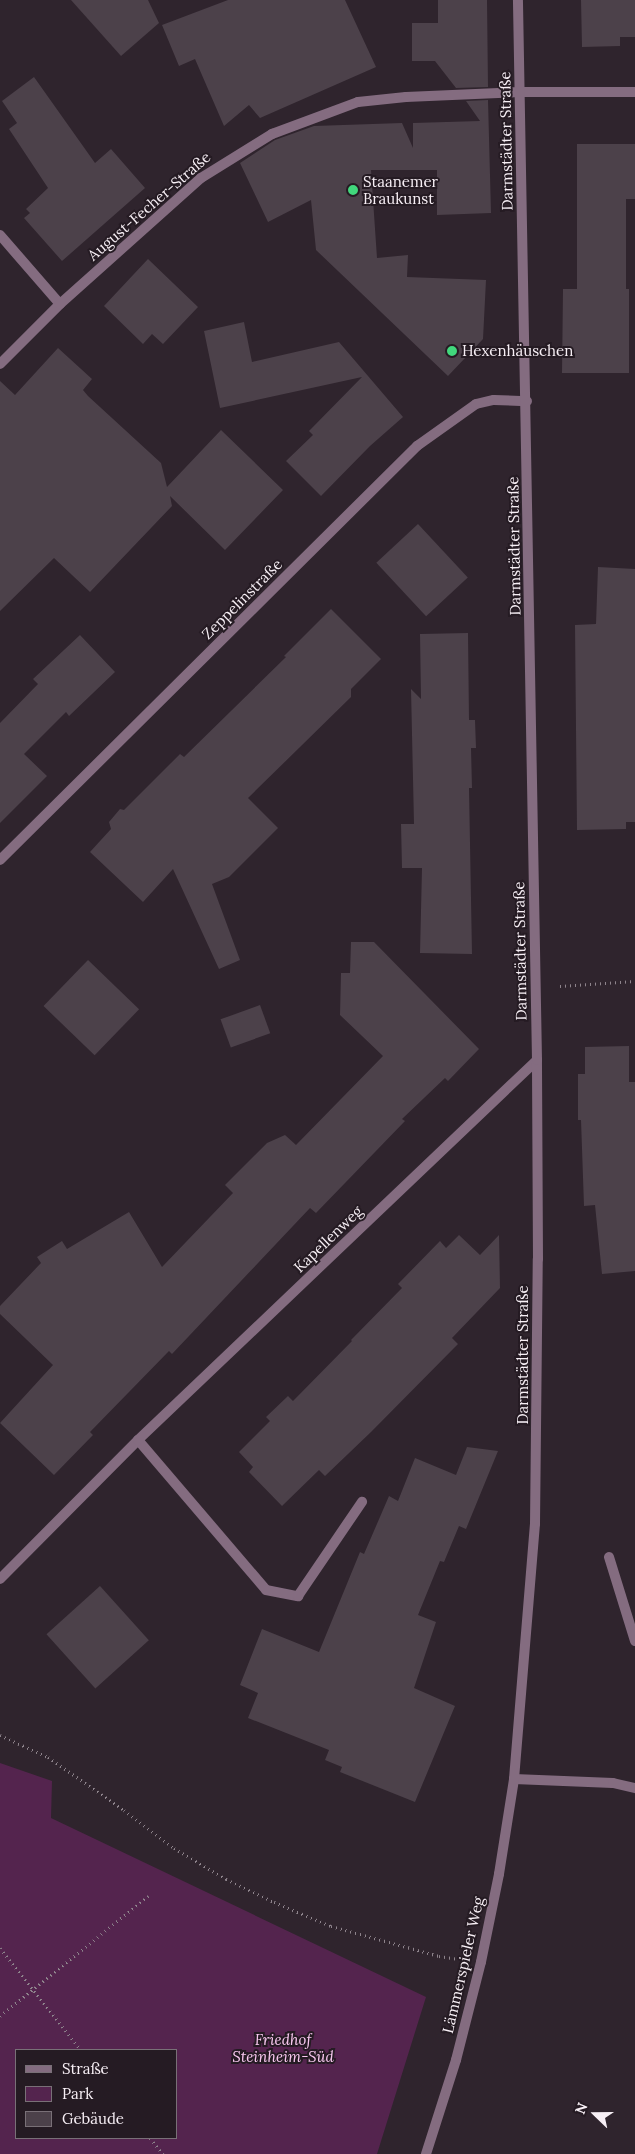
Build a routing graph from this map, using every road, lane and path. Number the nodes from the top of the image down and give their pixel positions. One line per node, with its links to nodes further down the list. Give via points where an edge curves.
1 (518, 0): 2 (street, Darmstädter Straße)
2 (520, 92): 3 (street, August-Fecher-Straße); 5 (street, August-Fecher-Straße, via 358,102 272,134 200,178); 7 (street, Darmstädter Straße)
3 (635, 92)
4 (0, 235): 5 (street)
5 (60, 304): 6 (street, August-Fecher-Straße)
6 (0, 364)
7 (527, 401): 8 (street, Zeppelinstraße, via 494,400 476,404 417,446); 10 (street, Darmstädter Straße)
8 (0, 860)
9 (635, 981): 10 (path)
10 (534, 988): 11 (street, Darmstädter Straße)
11 (537, 1060): 12 (street, Kapellenweg); 18 (street, Darmstädter Straße, via 535,1524)
12 (138, 1440): 13 (street, via 266,1590 298,1596); 15 (street, Kapellenweg)
13 (362, 1502)
14 (609, 1557): 16 (street)
15 (0, 1579)
16 (635, 1641)
17 (0, 1735): 22 (path, via 48,1757 174,1848 226,1879 274,1902 331,1926 372,1938 439,1956)
18 (514, 1779): 19 (street, via 613,1783); 22 (street, Lämmerspieler Weg)
19 (635, 1788)
20 (148, 1896): 23 (path)
21 (0, 1948): 23 (path)
22 (481, 1962): 28 (street, Lämmerspieler Weg, via 456,2060)
23 (33, 1990): 24 (path); 25 (path)
24 (0, 2016)
25 (80, 2049)
26 (151, 2139): 27 (path)
27 (163, 2154)
28 (426, 2154)

